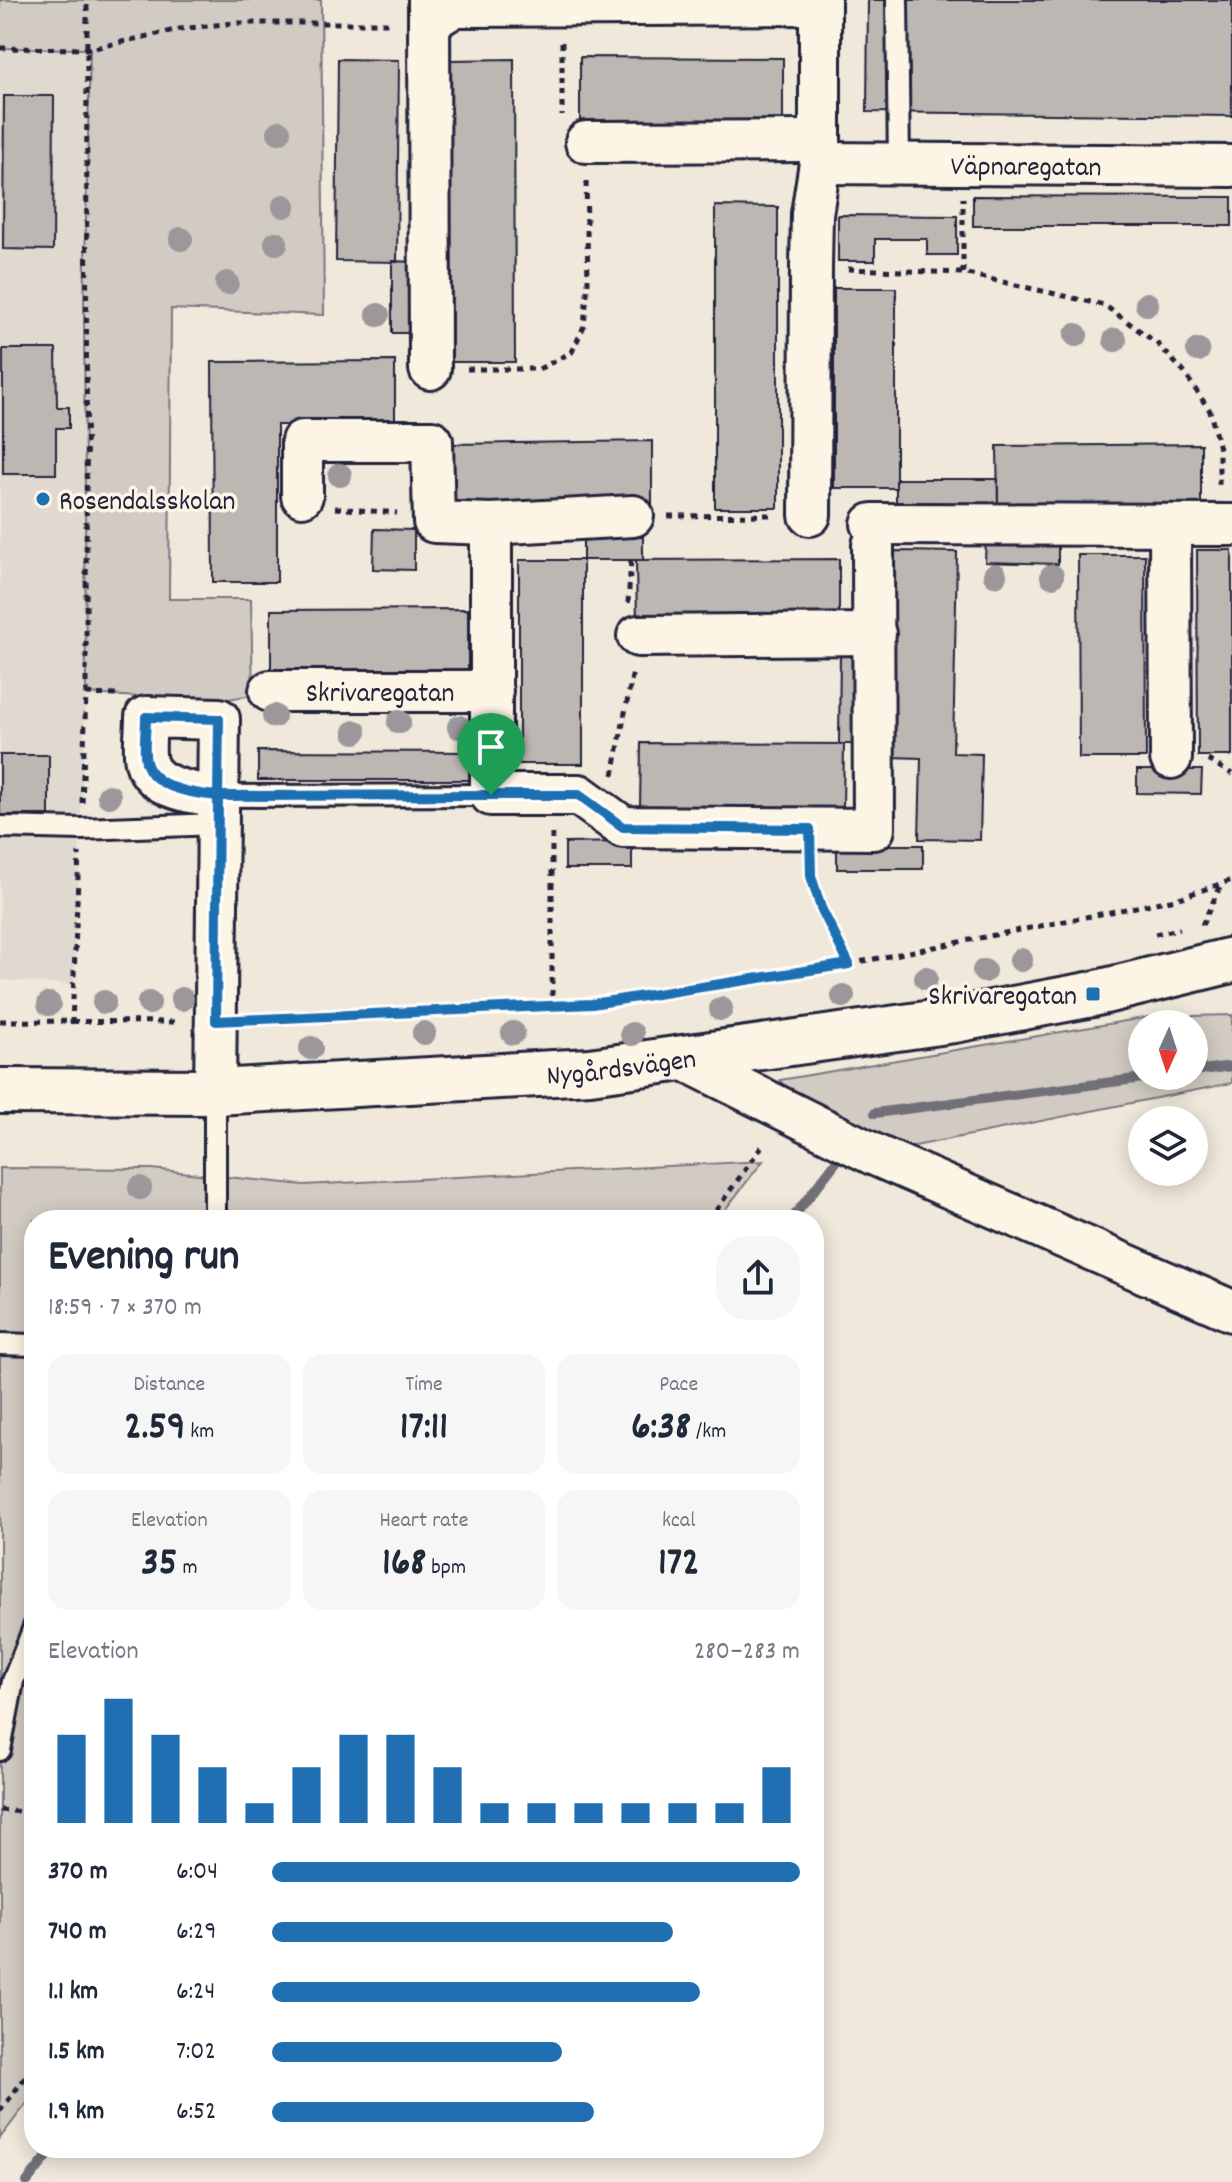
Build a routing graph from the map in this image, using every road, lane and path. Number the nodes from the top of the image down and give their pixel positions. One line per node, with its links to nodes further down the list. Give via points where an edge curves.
1 (87, 0): 7 (path)
2 (897, 0): 10 (lane)
3 (820, 2): 4 (street); 9 (street)
4 (562, 5): 5 (street); 8 (path, via 562,120 571,135)
5 (429, 11): 7 (path, via 180,29); 15 (street)
6 (0, 48): 7 (path)
7 (90, 49): 33 (path)
8 (586, 142): 9 (street, Väpnaregatan); 15 (path, via 588,282 584,326 572,352 539,369)
9 (819, 152): 10 (street, Väpnaregatan); 13 (street)
10 (899, 163): 11 (street, Väpnaregatan)
11 (964, 163): 12 (street, Väpnaregatan); 14 (path)
12 (1232, 166)
13 (811, 267): 14 (path); 18 (street)
14 (963, 273): 22 (path, via 1104,305 1158,344 1210,411)
15 (430, 369)
16 (302, 496): 17 (path, via 354,512); 17 (street, via 302,441 432,441)
17 (434, 514): 20 (street, via 434,522)
18 (810, 515): 19 (path)
19 (633, 516): 20 (street)
20 (491, 524): 26 (street, Skrivaregatan)
21 (1170, 525): 22 (street); 23 (street, via 872,535); 27 (street)
22 (1226, 525)
23 (875, 634): 24 (street); 34 (street, via 874,829)
24 (638, 636): 30 (path, via 617,764)
25 (270, 691): 26 (street, Skrivaregatan)
26 (492, 691): 28 (street, Skrivaregatan)
27 (1171, 758)
28 (491, 795): 29 (street); 31 (lane)
29 (552, 795): 30 (street, via 579,795); 40 (path)
30 (598, 809): 34 (street, via 623,827)
31 (218, 810): 33 (lane); 42 (street)
32 (0, 827): 33 (lane)
33 (81, 829): 43 (path)
34 (810, 829): 39 (path, via 811,876)
35 (1232, 880): 36 (path)
36 (1221, 884): 37 (path, via 1204,925); 39 (path, via 1176,899)
37 (1155, 934)
38 (1232, 960): 44 (street, Nygårdsvägen, via 1038,1005)
39 (849, 964): 40 (path)
40 (552, 1008): 42 (path)
41 (0, 1021): 43 (path)
42 (216, 1021): 43 (path); 46 (street)
43 (72, 1024)
44 (683, 1059): 46 (street, Nygårdsvägen, via 590,1071); 47 (street)
45 (0, 1091): 46 (street, Nygårdsvägen)
46 (215, 1092): 48 (lane)
47 (782, 1109): 49 (path, via 761,1150); 50 (street)
48 (215, 1210)
49 (716, 1210)
50 (1232, 1311)
51 (0, 1344): 52 (lane)
52 (24, 1345)
53 (24, 1653): 54 (lane)
54 (0, 1750)
55 (0, 1810): 56 (path)
56 (24, 1812)
57 (24, 2079): 58 (path)
58 (0, 2111)

